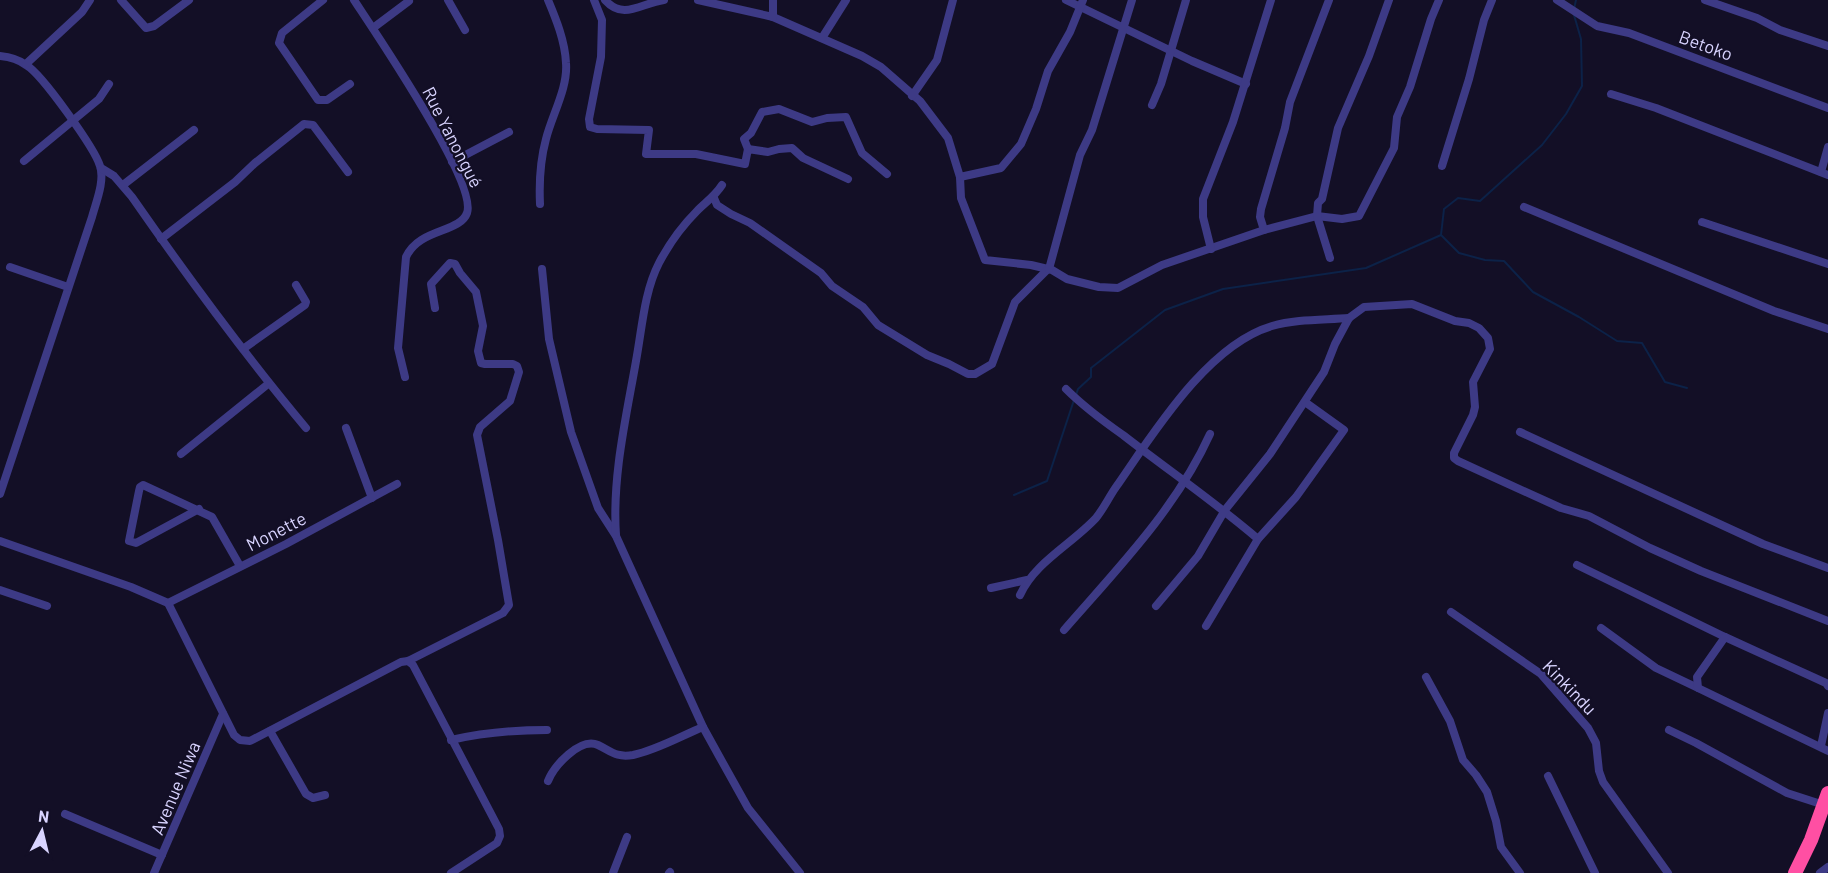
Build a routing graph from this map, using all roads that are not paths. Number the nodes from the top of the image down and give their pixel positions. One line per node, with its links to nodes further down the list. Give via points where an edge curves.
1 (90, 0): 35 (street)
2 (121, 0): 3 (street, via 146,28)
3 (189, 0)
4 (323, 0): 37 (street, via 282,33 279,43 318,100 327,100)
5 (354, 0): 29 (street, Rue Yanongué)
6 (448, 0): 30 (street)
7 (548, 0): 60 (street, via 566,64 543,151)
8 (594, 0): 47 (street, via 602,20 601,57 590,127 649,130 646,154 696,154 745,164)
9 (605, 0): 10 (street, via 622,10)
10 (664, 0)
11 (698, 0): 27 (street)
12 (773, 0): 27 (street)
13 (846, 0): 31 (street)
14 (953, 0): 40 (street, via 937,60)
15 (1066, 0): 26 (street)
16 (1132, 0): 28 (street)
17 (1185, 0): 33 (street)
18 (1271, 0): 38 (street)
19 (1329, 0): 64 (street, via 1290,102 1261,209)
20 (1389, 0): 62 (street, via 1370,56 1338,128)
21 (1439, 0): 62 (street, via 1397,117 1394,148 1361,213 1354,219)
22 (1492, 0): 50 (street)
23 (1557, 0): 42 (street, Betoko, via 1597,26 1629,33)
24 (1705, 0): 32 (street)
25 (409, 2): 29 (street)
26 (1082, 3): 28 (street); 55 (street, via 1048,70 1021,144 1000,168)
27 (773, 18): 31 (street)
28 (1122, 27): 33 (street); 71 (street, via 1092,130 1080,154)
29 (373, 28): 49 (street, Rue Yanongué, via 422,104)
30 (465, 30)
31 (822, 38): 40 (street, via 874,62)
32 (1828, 46)
33 (1169, 51): 38 (street); 41 (street)
34 (0, 56): 35 (street)
35 (26, 64): 43 (street)
36 (109, 84): 43 (street, via 99,99)
37 (350, 84)
38 (1246, 84): 66 (street, via 1203,199)
39 (1611, 94): 54 (street)
40 (912, 96): 55 (street, via 948,138)
41 (1152, 105)
42 (1828, 108)
43 (73, 122): 48 (street); 51 (street)
44 (194, 130): 58 (street)
45 (509, 132): 49 (street)
46 (1828, 147): 54 (street)
47 (748, 149): 53 (street, via 744,139 762,112 779,109 812,122 846,117 862,153); 56 (street, via 768,152 792,148 803,158)
48 (24, 161)
49 (452, 162): 78 (street, Rue Yanongué, via 468,198 467,214 461,222 427,235 406,257 398,348)
50 (1443, 166)
51 (101, 168): 58 (street); 73 (street, via 99,192)
52 (348, 172): 65 (street, via 313,125 304,124)
53 (886, 174)
54 (1825, 174)
55 (960, 177): 71 (street, via 960,198 985,260)
56 (848, 179)
57 (722, 185): 59 (street)
58 (123, 186): 65 (street)
59 (714, 198): 71 (street, via 717,205 821,273 832,286 863,307 878,325 968,374 992,364 1015,302); 94 (street, via 681,228 660,262 649,290 621,450)
60 (540, 204)
61 (1524, 207): 76 (street, via 1774,311)
62 (1317, 216): 64 (street); 67 (street)
63 (1702, 222): 68 (street)
64 (1264, 230): 66 (street)
65 (161, 239): 77 (street)
66 (1210, 249): 71 (street, via 1162,265 1118,288 1067,279)
67 (1330, 258)
68 (1828, 264)
69 (10, 267): 73 (street)
70 (542, 268): 94 (street, via 549,339 571,432 598,508)
71 (1048, 270)
72 (296, 285): 77 (street, via 305,305)
73 (68, 287): 90 (street)
74 (435, 308): 113 (street, via 431,284 450,263 455,264 476,292 483,326 478,351 481,363 513,364 519,372 510,400 480,427 477,435 509,605 503,613)
75 (1348, 318): 81 (street, via 1324,372); 86 (street, via 1296,322 1243,338 1196,380); 108 (street, via 1364,307 1412,304 1468,323 1488,338 1490,349 1473,382 1473,416 1454,453 1458,461 1561,508 1589,516 1701,571)
76 (1828, 329)
77 (243, 350): 79 (street)
78 (405, 377)
79 (268, 384): 82 (street); 87 (street)
80 (1066, 389): 86 (street)
81 (1305, 402): 93 (street); 95 (street, via 1344,430 1296,497)
82 (306, 428)
83 (346, 428): 91 (street)
84 (1520, 432): 99 (street, via 1762,544)
85 (1210, 434): 88 (street)
86 (1142, 450): 88 (street); 100 (street, via 1094,519)
87 (181, 454)
88 (1185, 481): 93 (street); 111 (street, via 1151,529)
89 (397, 484): 91 (street, Monette)
90 (0, 494)
91 (372, 498): 98 (street, Monette)
92 (199, 509): 92 (street, via 135,543 129,541 140,486); 98 (street, via 216,520)
93 (1225, 510): 95 (street); 106 (street, via 1198,556)
94 (616, 536): 119 (street)
95 (1258, 539): 109 (street)
96 (0, 541): 104 (street)
97 (1577, 565): 112 (street)
98 (240, 566): 104 (street, Monette)
99 (1828, 568)
100 (1027, 580): 101 (street); 103 (street)
101 (991, 588)
102 (0, 590): 105 (street)
103 (1020, 595)
104 (168, 603): 118 (street)
105 (48, 606)
106 (1156, 606)
107 (1451, 612): 139 (street, Kinkindu, via 1541,674 1588,728 1596,743 1603,782)
108 (1828, 621)
109 (1206, 626)
110 (1601, 628): 116 (street, via 1656,668)
111 (1064, 630)
112 (1725, 637): 115 (street); 116 (street, via 1697,677)
113 (408, 661): 122 (street); 123 (street)
114 (1426, 677): 137 (street, via 1450,721 1463,760 1487,792 1502,847)
115 (1828, 686)
116 (1698, 688): 124 (street)
117 (1828, 713): 124 (street)
118 (223, 714): 122 (street, via 240,740 250,741); 131 (street, Avenue Niwa)
119 (703, 727): 126 (street, via 632,755 613,754 596,744 587,745 562,759); 136 (street, via 748,808)
120 (547, 730): 123 (street)
121 (1669, 730): 128 (street, via 1787,793)
122 (270, 731): 127 (street, via 306,794 313,798)
123 (451, 740): 134 (street, via 500,836 491,848)
124 (1824, 748)
125 (1548, 776): 138 (street)
126 (548, 781)
127 (325, 795)
128 (1826, 799): 140 (highway)
129 (65, 814): 131 (street)
130 (627, 837): 135 (street)
131 (162, 855): 133 (street, Avenue Niwa)
132 (1828, 867): 141 (street)
133 (154, 873)
134 (451, 873)
135 (613, 873)
136 (800, 873)
137 (1520, 873)
138 (1595, 873)
139 (1668, 873)
140 (1795, 873)
141 (1820, 873)

